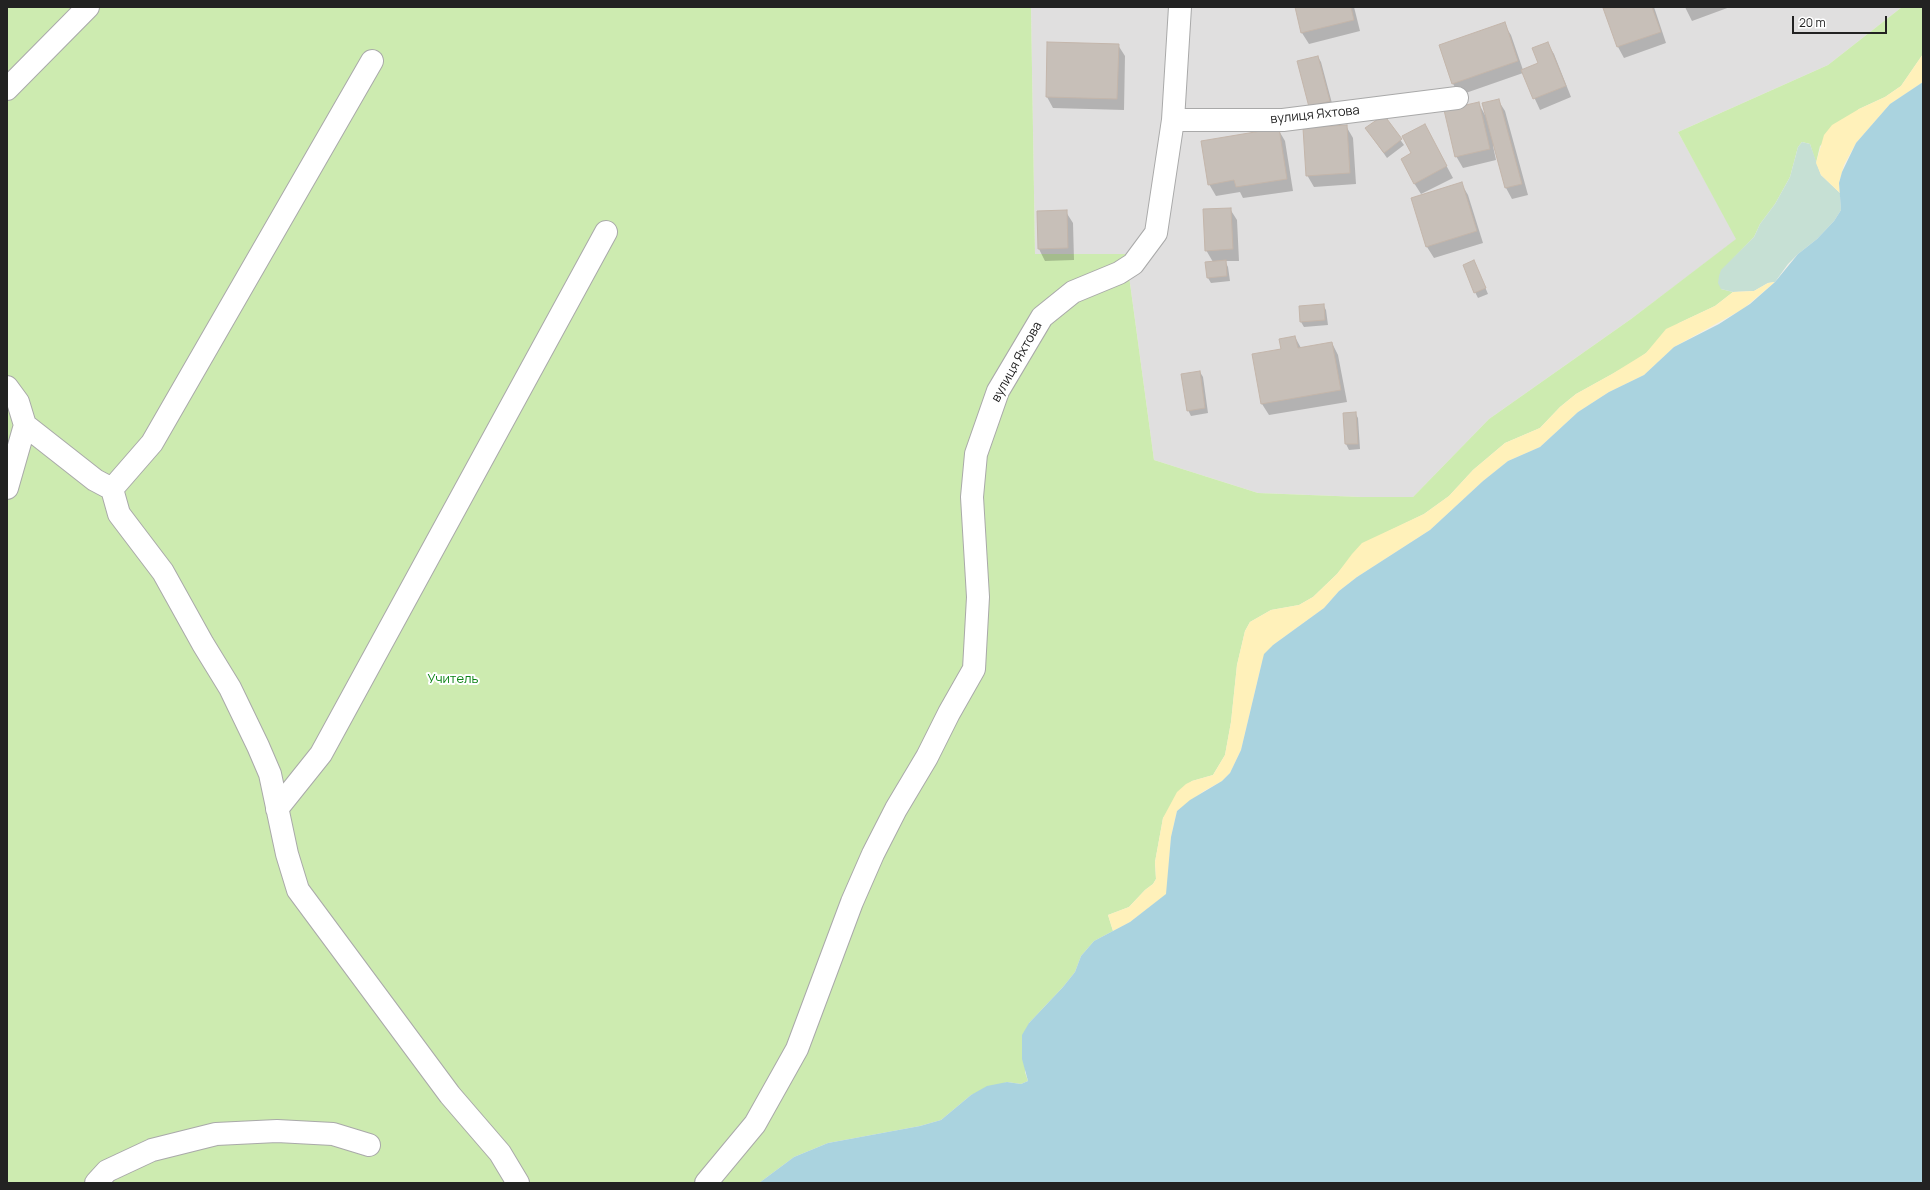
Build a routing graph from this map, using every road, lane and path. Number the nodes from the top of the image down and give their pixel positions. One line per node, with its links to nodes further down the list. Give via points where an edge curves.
1 (88, 7): 4 (street)
2 (1180, 7): 6 (street, вулиця Яхтова)
3 (372, 61): 11 (street, via 152,443)
4 (7, 89)
5 (1457, 98): 6 (street, вулиця Яхтова, via 1283,120)
6 (1173, 120): 16 (street, вулиця Яхтова, via 1156,233 1133,264 1119,273 1073,292 1042,317 998,391 976,454 972,497 978,597 975,664 972,675 896,808 873,854 796,1049 755,1124)
7 (606, 232): 12 (street, via 320,754)
8 (7, 388): 9 (street, via 18,402)
9 (25, 425): 10 (street); 11 (street, via 96,480)
10 (7, 488)
11 (112, 489): 12 (street, via 119,514 163,572 230,688 270,774)
12 (277, 809): 15 (street, via 298,890 450,1095 500,1153)
13 (369, 1145): 14 (street, via 333,1134 277,1131 216,1134 152,1150 107,1171)
14 (96, 1183)
15 (518, 1183)
16 (706, 1183)

